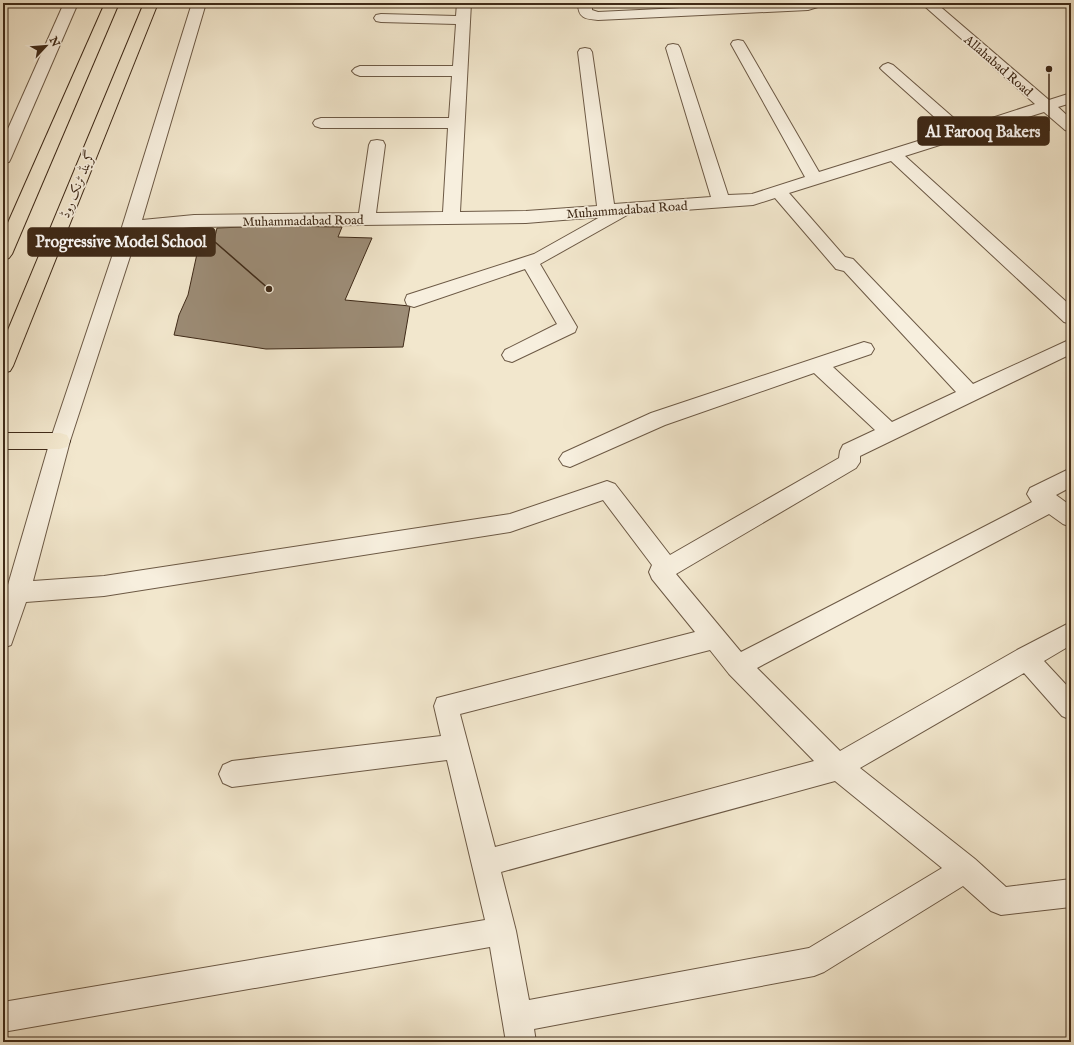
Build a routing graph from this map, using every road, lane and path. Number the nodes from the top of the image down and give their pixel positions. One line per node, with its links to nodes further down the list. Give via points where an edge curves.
1 (71, 3): 23 (street)
2 (112, 3): 35 (highway)
3 (151, 3): 43 (highway, گرینڈ ٹرنک روڈ)
4 (199, 3): 34 (street)
5 (464, 3): 10 (street)
6 (585, 3): 7 (street, via 585,11 598,16 808,6)
7 (816, 3)
8 (928, 3): 18 (street, Allahabad Road)
9 (381, 18): 10 (street)
10 (463, 20): 15 (street)
11 (738, 44): 27 (street)
12 (673, 48): 29 (street)
13 (585, 52): 31 (street)
14 (888, 68): 22 (street)
15 (460, 70): 16 (street); 20 (street)
16 (360, 72)
17 (1071, 98): 18 (street, Muhammadabad Road)
18 (1046, 107): 21 (street, Allahabad Road); 22 (street, Muhammadabad Road)
19 (321, 123): 20 (street)
20 (457, 123): 32 (street)
21 (1071, 127)
22 (961, 133): 25 (street, Muhammadabad Road)
23 (7, 141): 26 (street)
24 (377, 145): 33 (street)
25 (894, 155): 27 (street, Muhammadabad Road); 38 (street)
26 (3, 158)
27 (815, 180): 28 (street, Muhammadabad Road)
28 (778, 191): 29 (street, Muhammadabad Road, via 753,199); 44 (street, via 842,265 847,263)
29 (721, 201): 30 (street, Muhammadabad Road)
30 (628, 208): 31 (street, Muhammadabad Road); 36 (street)
31 (606, 210): 32 (street, Muhammadabad Road, via 526,217)
32 (451, 218): 33 (street, Muhammadabad Road)
33 (367, 219): 34 (street, Muhammadabad Road, via 194,221)
34 (131, 227): 47 (street)
35 (3, 254)
36 (530, 262): 37 (street); 41 (street, via 568,327)
37 (414, 300)
38 (1071, 317)
39 (1071, 346): 44 (street)
40 (864, 349): 42 (street)
41 (512, 355)
42 (818, 365): 45 (street); 48 (street, via 658,419)
43 (3, 366)
44 (970, 394): 45 (street)
45 (890, 432): 52 (street, via 850,451 849,462)
46 (3, 441): 47 (highway)
47 (60, 441): 53 (street)
48 (570, 459)
49 (1071, 477): 50 (street, via 1038,494)
50 (1050, 503): 51 (street); 58 (street)
51 (1071, 518)
52 (663, 570): 53 (street, via 607,490 510,523 104,586); 56 (street)
53 (18, 592): 55 (street)
54 (1071, 633): 57 (street)
55 (3, 637)
56 (715, 638): 58 (street); 60 (street, via 446,706)
57 (1026, 658): 59 (street); 61 (street)
58 (738, 666): 61 (street)
59 (1071, 708)
60 (456, 746): 62 (street); 63 (street)
61 (838, 767): 63 (street); 64 (street)
62 (232, 774)
63 (485, 863): 66 (street)
64 (965, 869): 65 (street, via 1001,901); 68 (street, via 814,962)
65 (1071, 893)
66 (502, 931): 67 (street); 68 (street)
67 (3, 1016)
68 (519, 1029)

